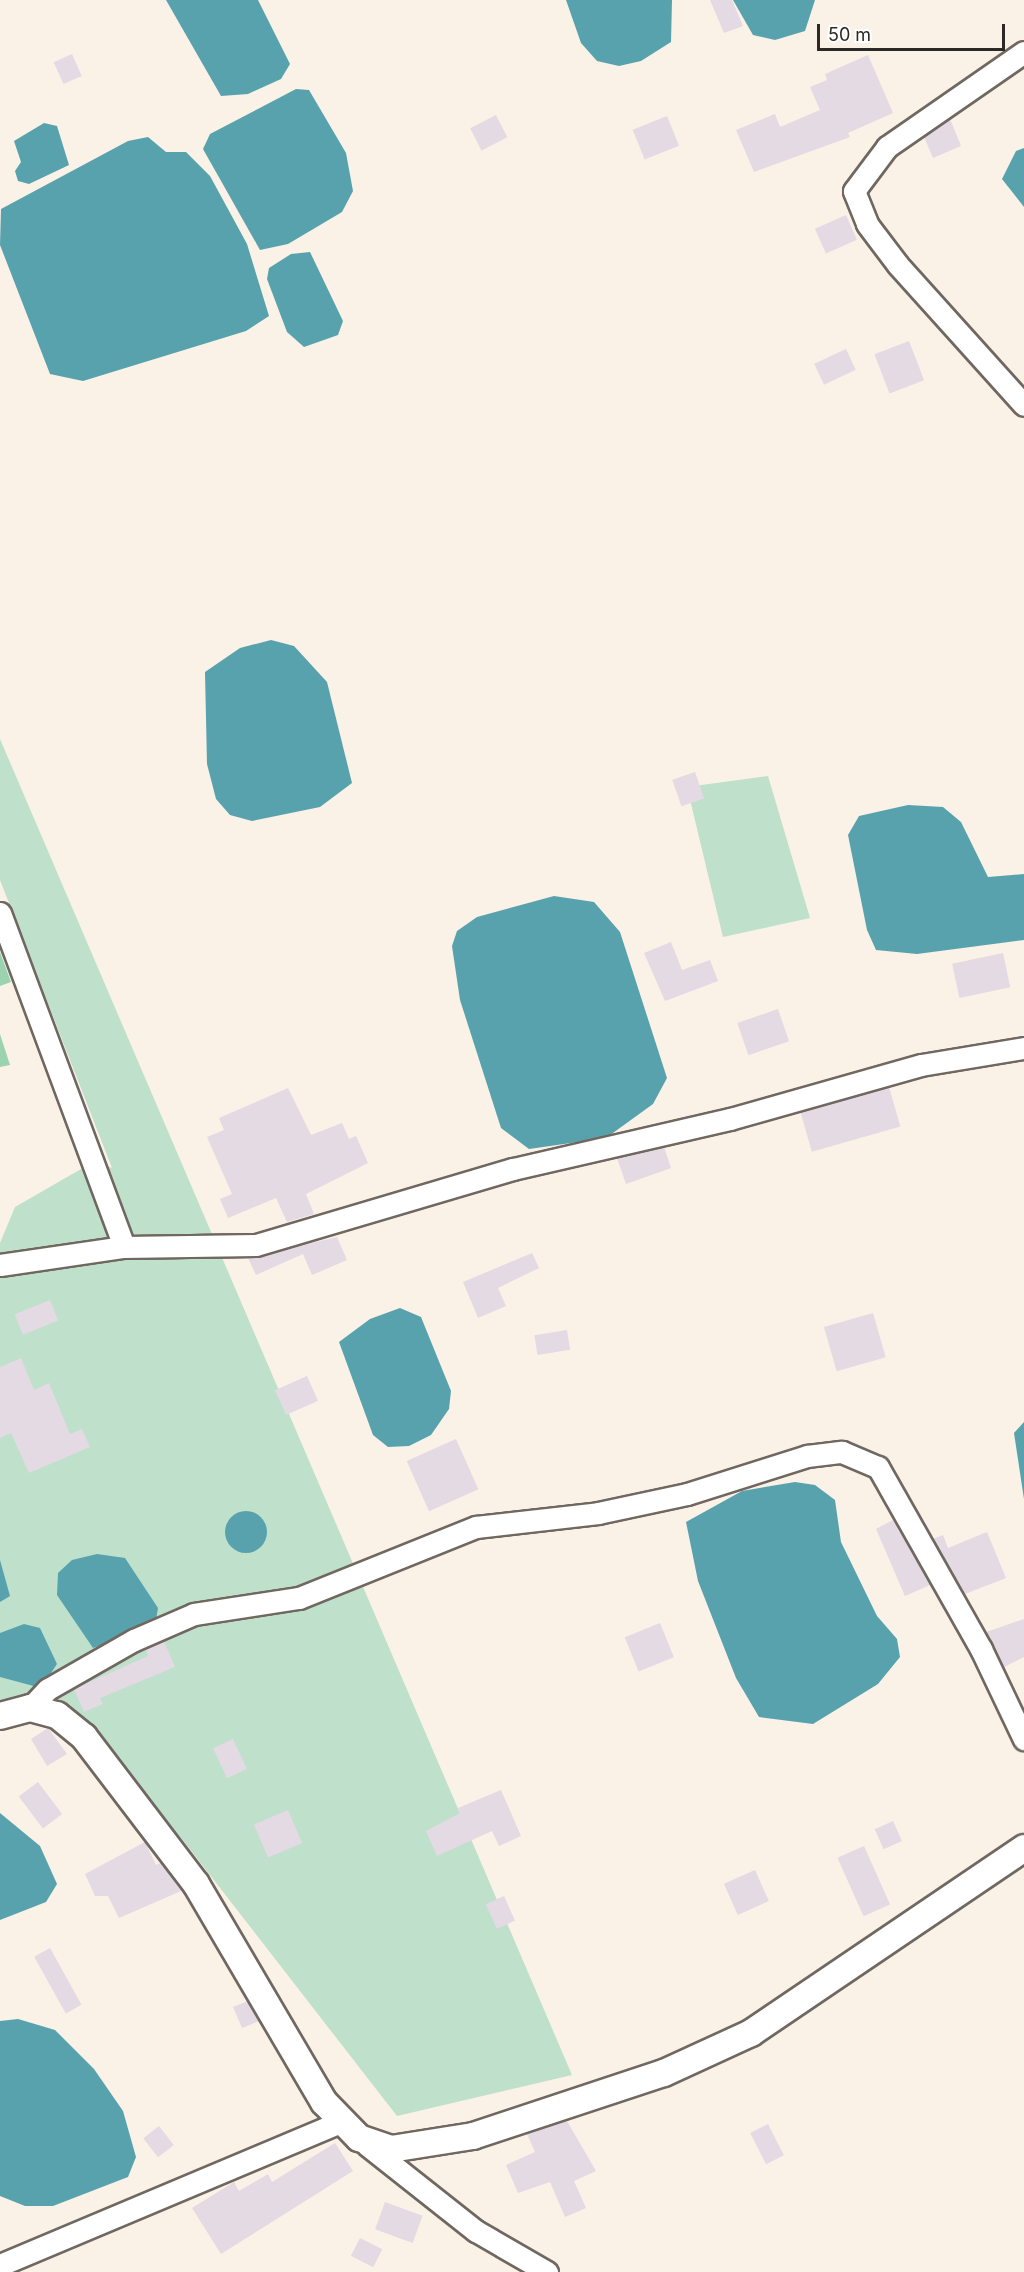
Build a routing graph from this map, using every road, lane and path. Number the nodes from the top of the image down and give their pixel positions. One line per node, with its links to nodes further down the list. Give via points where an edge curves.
1 (1024, 52): 2 (street, via 887,147 854,191 867,224 898,265)
2 (1024, 405)
3 (0, 913): 5 (street)
4 (1024, 1048): 5 (street, via 921,1065 730,1119 513,1169 256,1245)
5 (124, 1247): 6 (street)
6 (0, 1265)
7 (30, 1708): 8 (street); 9 (street, via 48,1689 134,1640 194,1614 299,1598 476,1527 598,1513 687,1494 807,1456 843,1452 878,1467 981,1649); 11 (street, via 57,1716 84,1737 196,1884)
8 (0, 1716)
9 (1024, 1739)
10 (1024, 1848): 11 (street, via 751,2033 664,2073 473,2136 391,2149)
11 (349, 2130): 12 (street); 13 (street, via 476,2231)
12 (10, 2266)
13 (547, 2272)

